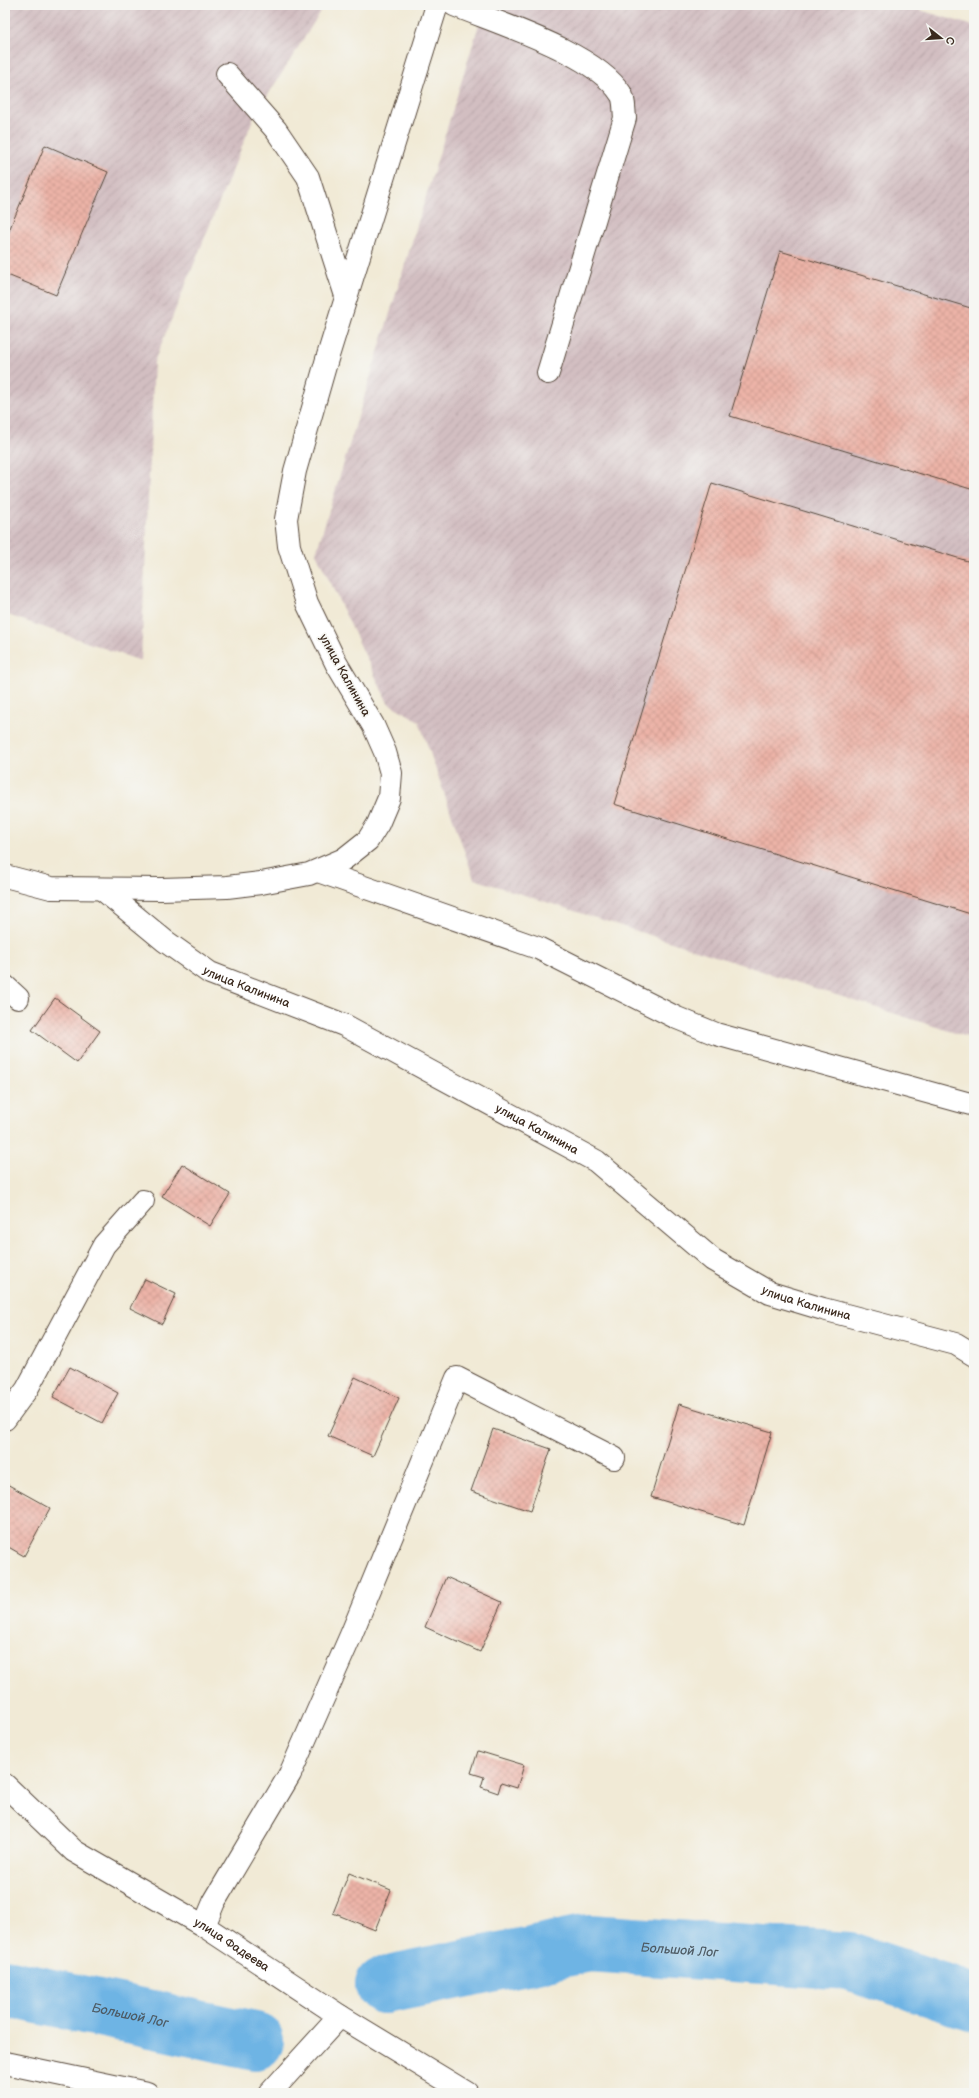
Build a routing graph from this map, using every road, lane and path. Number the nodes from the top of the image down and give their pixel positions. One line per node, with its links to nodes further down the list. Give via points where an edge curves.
1 (437, 5): 4 (street, улица Калинина)
2 (454, 5): 5 (street, via 571,53 606,76 622,96 625,118)
3 (228, 74): 4 (street, via 276,130 308,177)
4 (346, 296): 6 (street, улица Калинина, via 295,471 286,519 289,546 307,603 336,663 373,725 391,773 389,798 368,840 344,859)
5 (548, 373)
6 (318, 871): 8 (street, улица Калинина, via 227,887); 9 (street, via 538,948 677,1018 716,1034)
7 (5, 876): 8 (street, улица Калинина, via 51,888)
8 (102, 888): 11 (street, улица Калинина, via 165,941 210,973 344,1025 596,1161 713,1260 770,1293 956,1344)
9 (974, 1105)
10 (143, 1201): 12 (street, via 104,1245 27,1389)
11 (974, 1355)
12 (5, 1419)
13 (614, 1458): 15 (street, via 457,1378 351,1635 290,1774 214,1902)
14 (5, 1785): 15 (street, улица Фадеева, via 74,1851)
15 (204, 1926): 16 (street, улица Фадеева)
16 (340, 2016): 19 (street); 20 (street, улица Фадеева)
17 (5, 2063): 18 (street)
18 (147, 2093)
19 (270, 2093)
20 (467, 2093)

